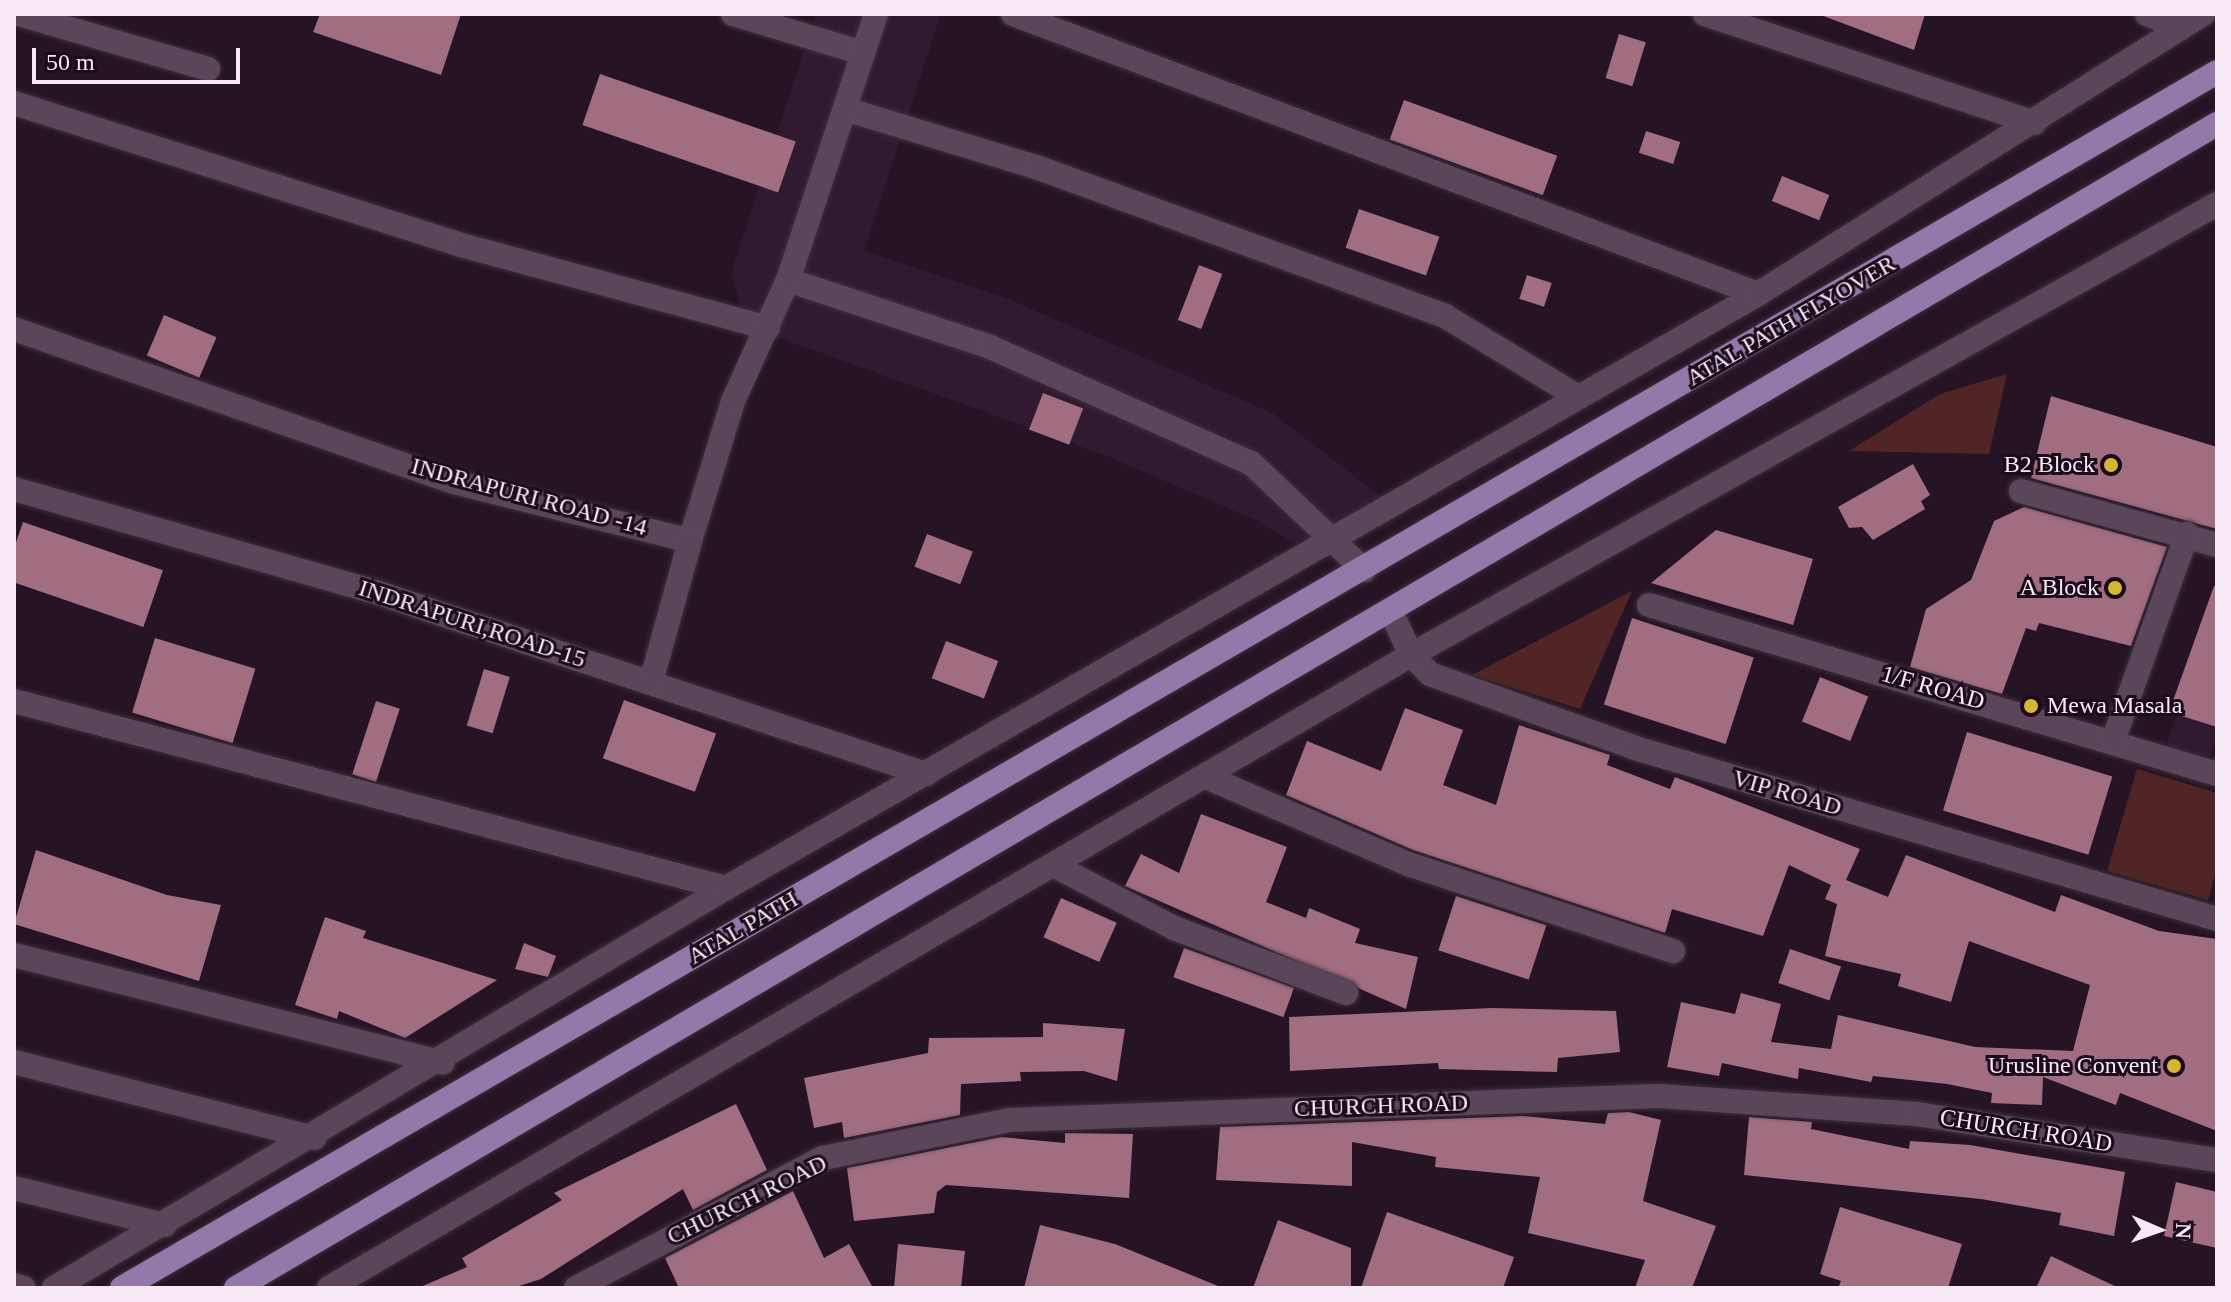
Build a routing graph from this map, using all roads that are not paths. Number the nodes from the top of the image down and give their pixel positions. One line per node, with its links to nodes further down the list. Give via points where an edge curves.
1 (19, 14): 10 (street)
2 (733, 14): 9 (street)
3 (876, 14): 9 (street)
4 (1013, 14): 18 (street)
5 (1705, 14): 14 (street)
6 (2147, 14): 8 (street)
7 (2203, 14): 8 (street)
8 (2179, 26): 14 (street)
9 (863, 53): 13 (street)
10 (208, 69)
11 (2217, 72): 28 (main road, ATAL PATH FLYOVER)
12 (14, 103): 19 (street, via 461,245 543,262)
13 (845, 109): 17 (street); 21 (street, via 1036,167 1445,316)
14 (2034, 123): 18 (street)
15 (2217, 124): 30 (main road, ATAL PATH FLYOVER)
16 (2217, 204): 31 (street)
17 (788, 280): 19 (street); 26 (street, via 990,347 1251,463)
18 (1758, 294): 21 (street)
19 (768, 328): 25 (street, via 733,401)
20 (14, 329): 25 (street, INDRAPURI ROAD -14, via 454,482)
21 (1578, 397): 26 (street)
22 (14, 489): 32 (street, INDRAPURI,ROAD-15, via 369,590)
23 (2021, 491): 24 (street)
24 (2187, 534): 27 (street); 34 (street)
25 (690, 541): 32 (street)
26 (1335, 542): 28 (street); 35 (street)
27 (2217, 545)
28 (1364, 570): 53 (main road, ATAL PATH)
29 (1649, 605): 34 (street, 1/F ROAD)
30 (1392, 614): 31 (street, VIP ROAD); 54 (main road)
31 (1411, 655): 37 (street); 40 (street, VIP ROAD, via 1430,674 1635,748)
32 (651, 682): 35 (street, INDRAPURI,ROAD-15)
33 (14, 701): 39 (street)
34 (2113, 741): 36 (street, 1/F ROAD)
35 (926, 774): 39 (street)
36 (2217, 774)
37 (1206, 777): 38 (street); 41 (street, via 1408,864)
38 (1055, 866): 43 (street, via 1174,928); 55 (street)
39 (726, 888): 45 (street)
40 (2217, 919)
41 (1673, 951)
42 (14, 955): 45 (street)
43 (1346, 993)
44 (14, 1062): 46 (street)
45 (443, 1063): 46 (street)
46 (315, 1138): 49 (street)
47 (2217, 1160): 56 (street, CHURCH ROAD, via 1916,1114 1659,1096 1010,1120 823,1158)
48 (14, 1188): 49 (street)
49 (165, 1225): 52 (street)
50 (14, 1285): 51 (street)
51 (24, 1288)
52 (54, 1288)
53 (122, 1288)
54 (236, 1288)
55 (329, 1288)
56 (576, 1288)

